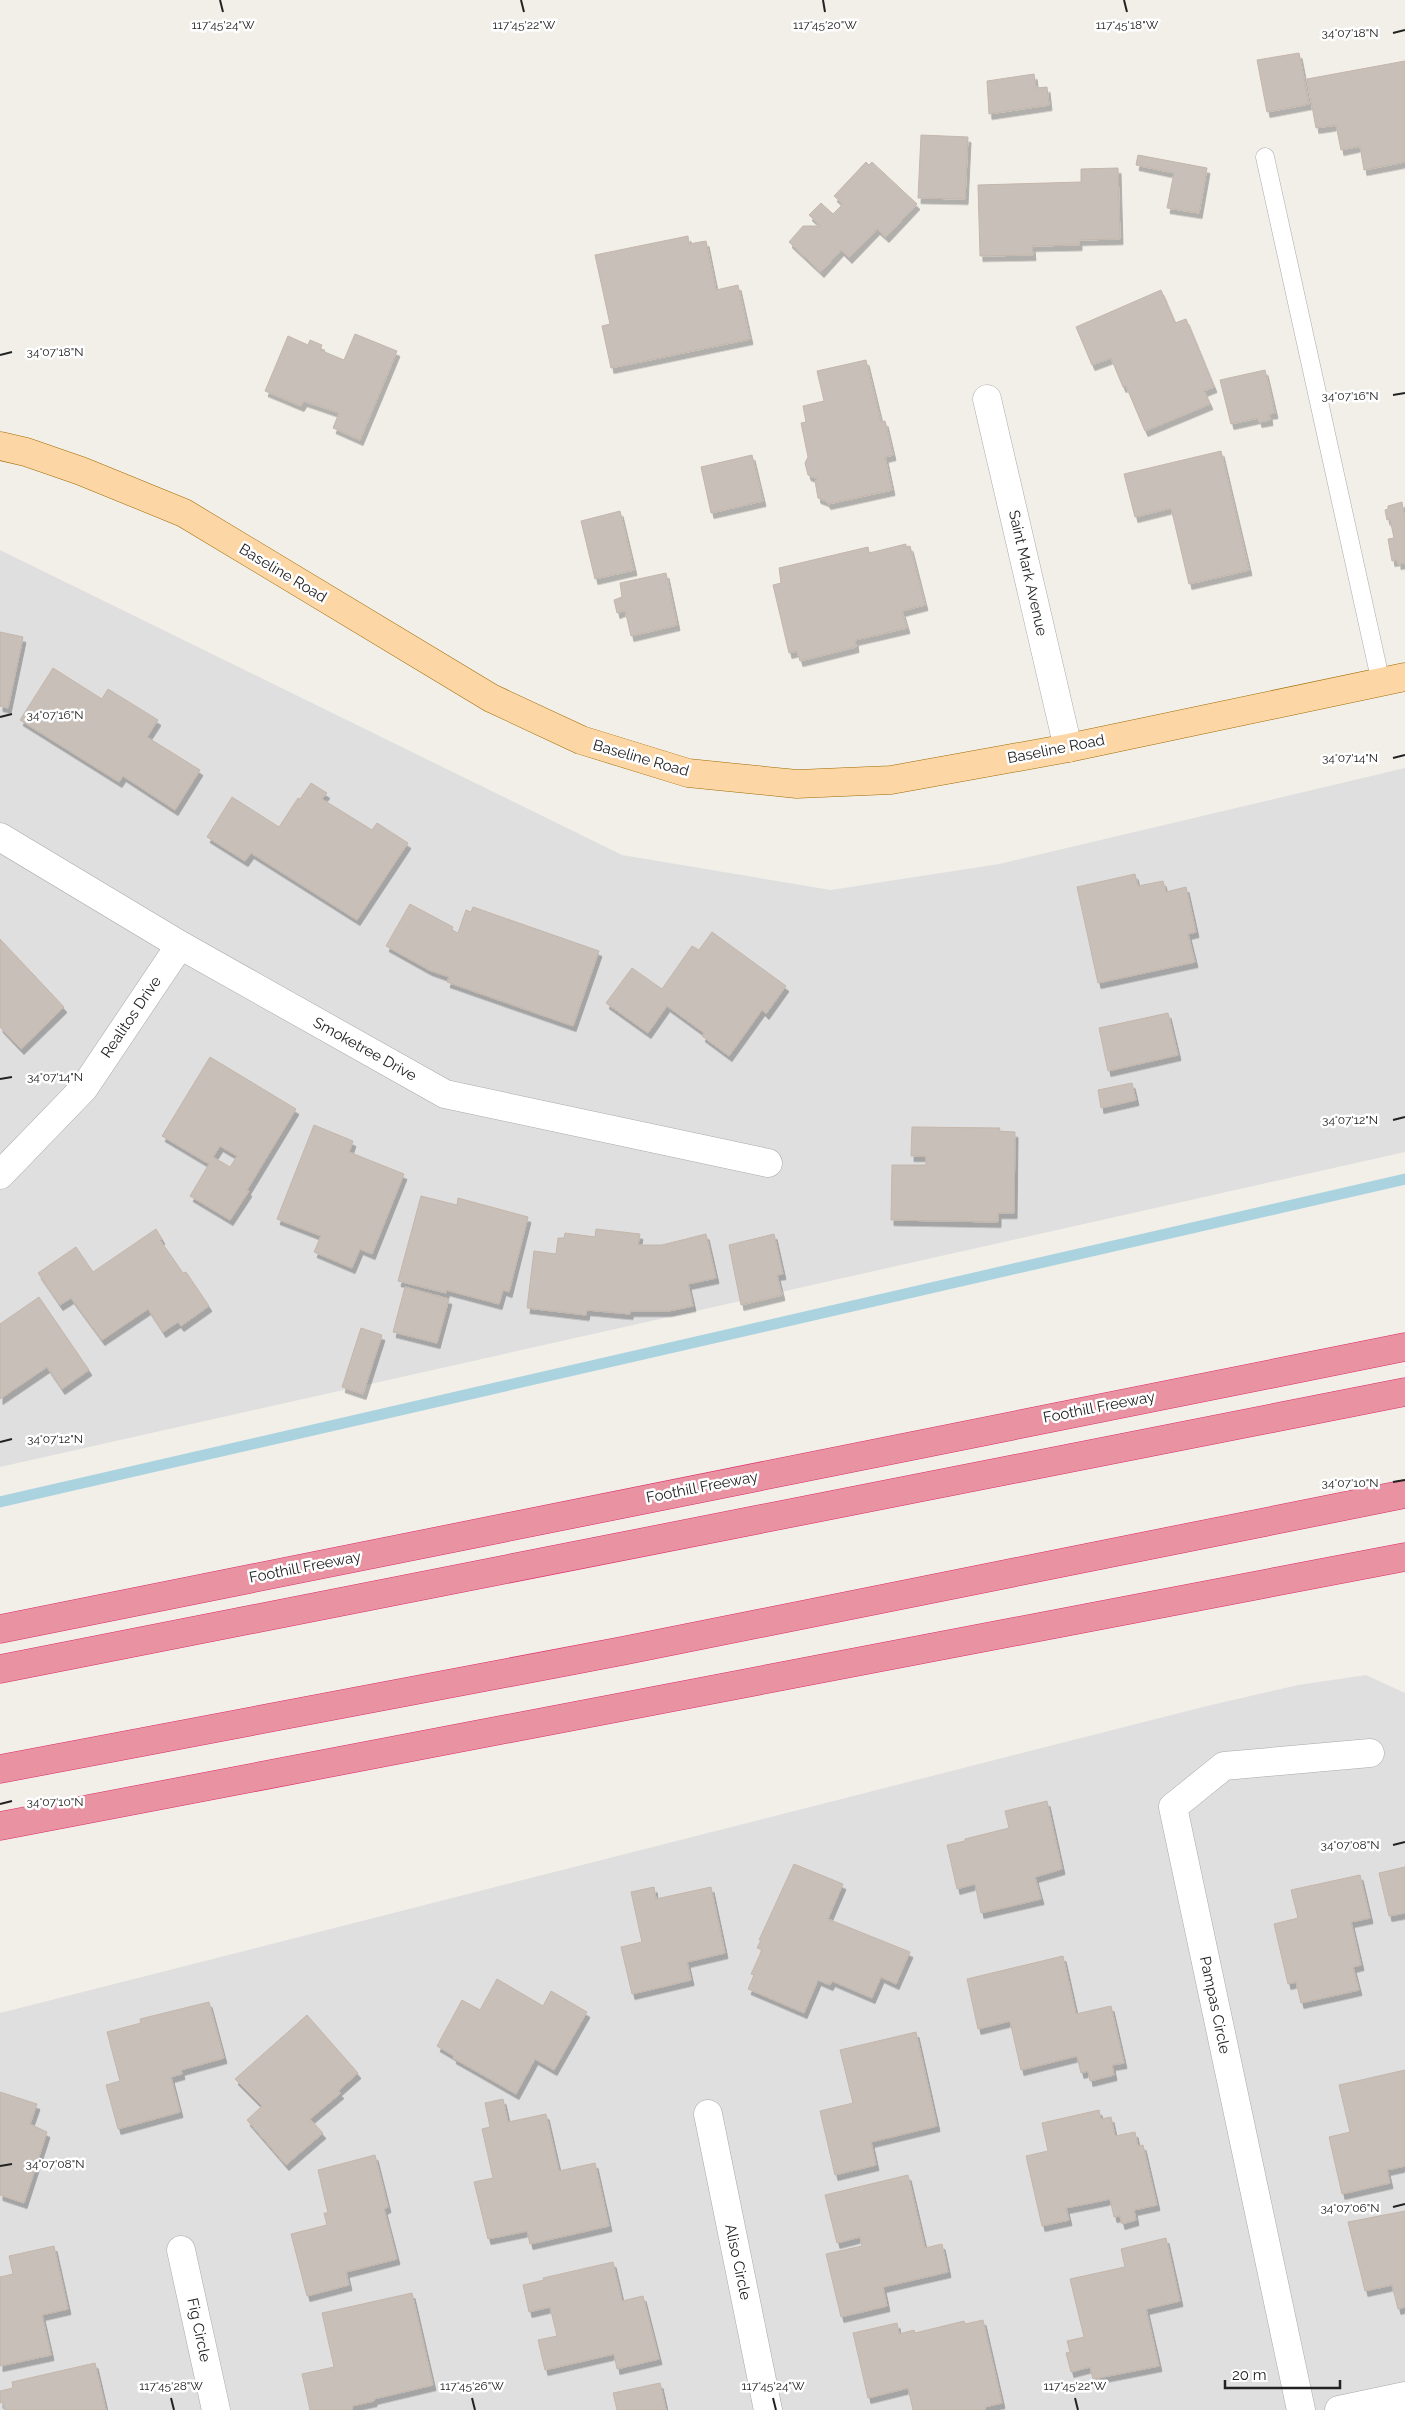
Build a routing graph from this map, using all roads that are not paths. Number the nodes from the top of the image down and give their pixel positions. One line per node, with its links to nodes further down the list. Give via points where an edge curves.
1 (1265, 157): 4 (lane)
2 (987, 399): 5 (street, Saint Mark Avenue)
3 (0, 446): 5 (main road, Baseline Road, via 72,468 184,513 491,698 581,740 688,773 797,784 891,780)
4 (1393, 680): 5 (main road, Baseline Road)
5 (1068, 748)
6 (0, 837): 7 (street, Smoketree Drive)
7 (180, 945): 8 (street, Smoketree Drive, via 445,1094); 9 (street, Realitos Drive, via 84,1088)
8 (768, 1163)
9 (0, 1175)
10 (1405, 1346): 14 (highway, Foothill Freeway)
11 (1405, 1392): 15 (highway)
12 (1405, 1494): 17 (highway, via 641,1647)
13 (1405, 1557): 18 (highway)
14 (0, 1629)
15 (0, 1669)
16 (1370, 1753): 24 (street, Pampas Circle, via 1224,1766 1173,1808)
17 (0, 1769)
18 (0, 1826)
19 (708, 2114): 23 (street, Aliso Circle)
20 (181, 2250): 22 (street, Fig Circle)
21 (1405, 2396): 25 (street)
22 (216, 2410)
23 (768, 2410)
24 (1301, 2410)
25 (1339, 2410)

